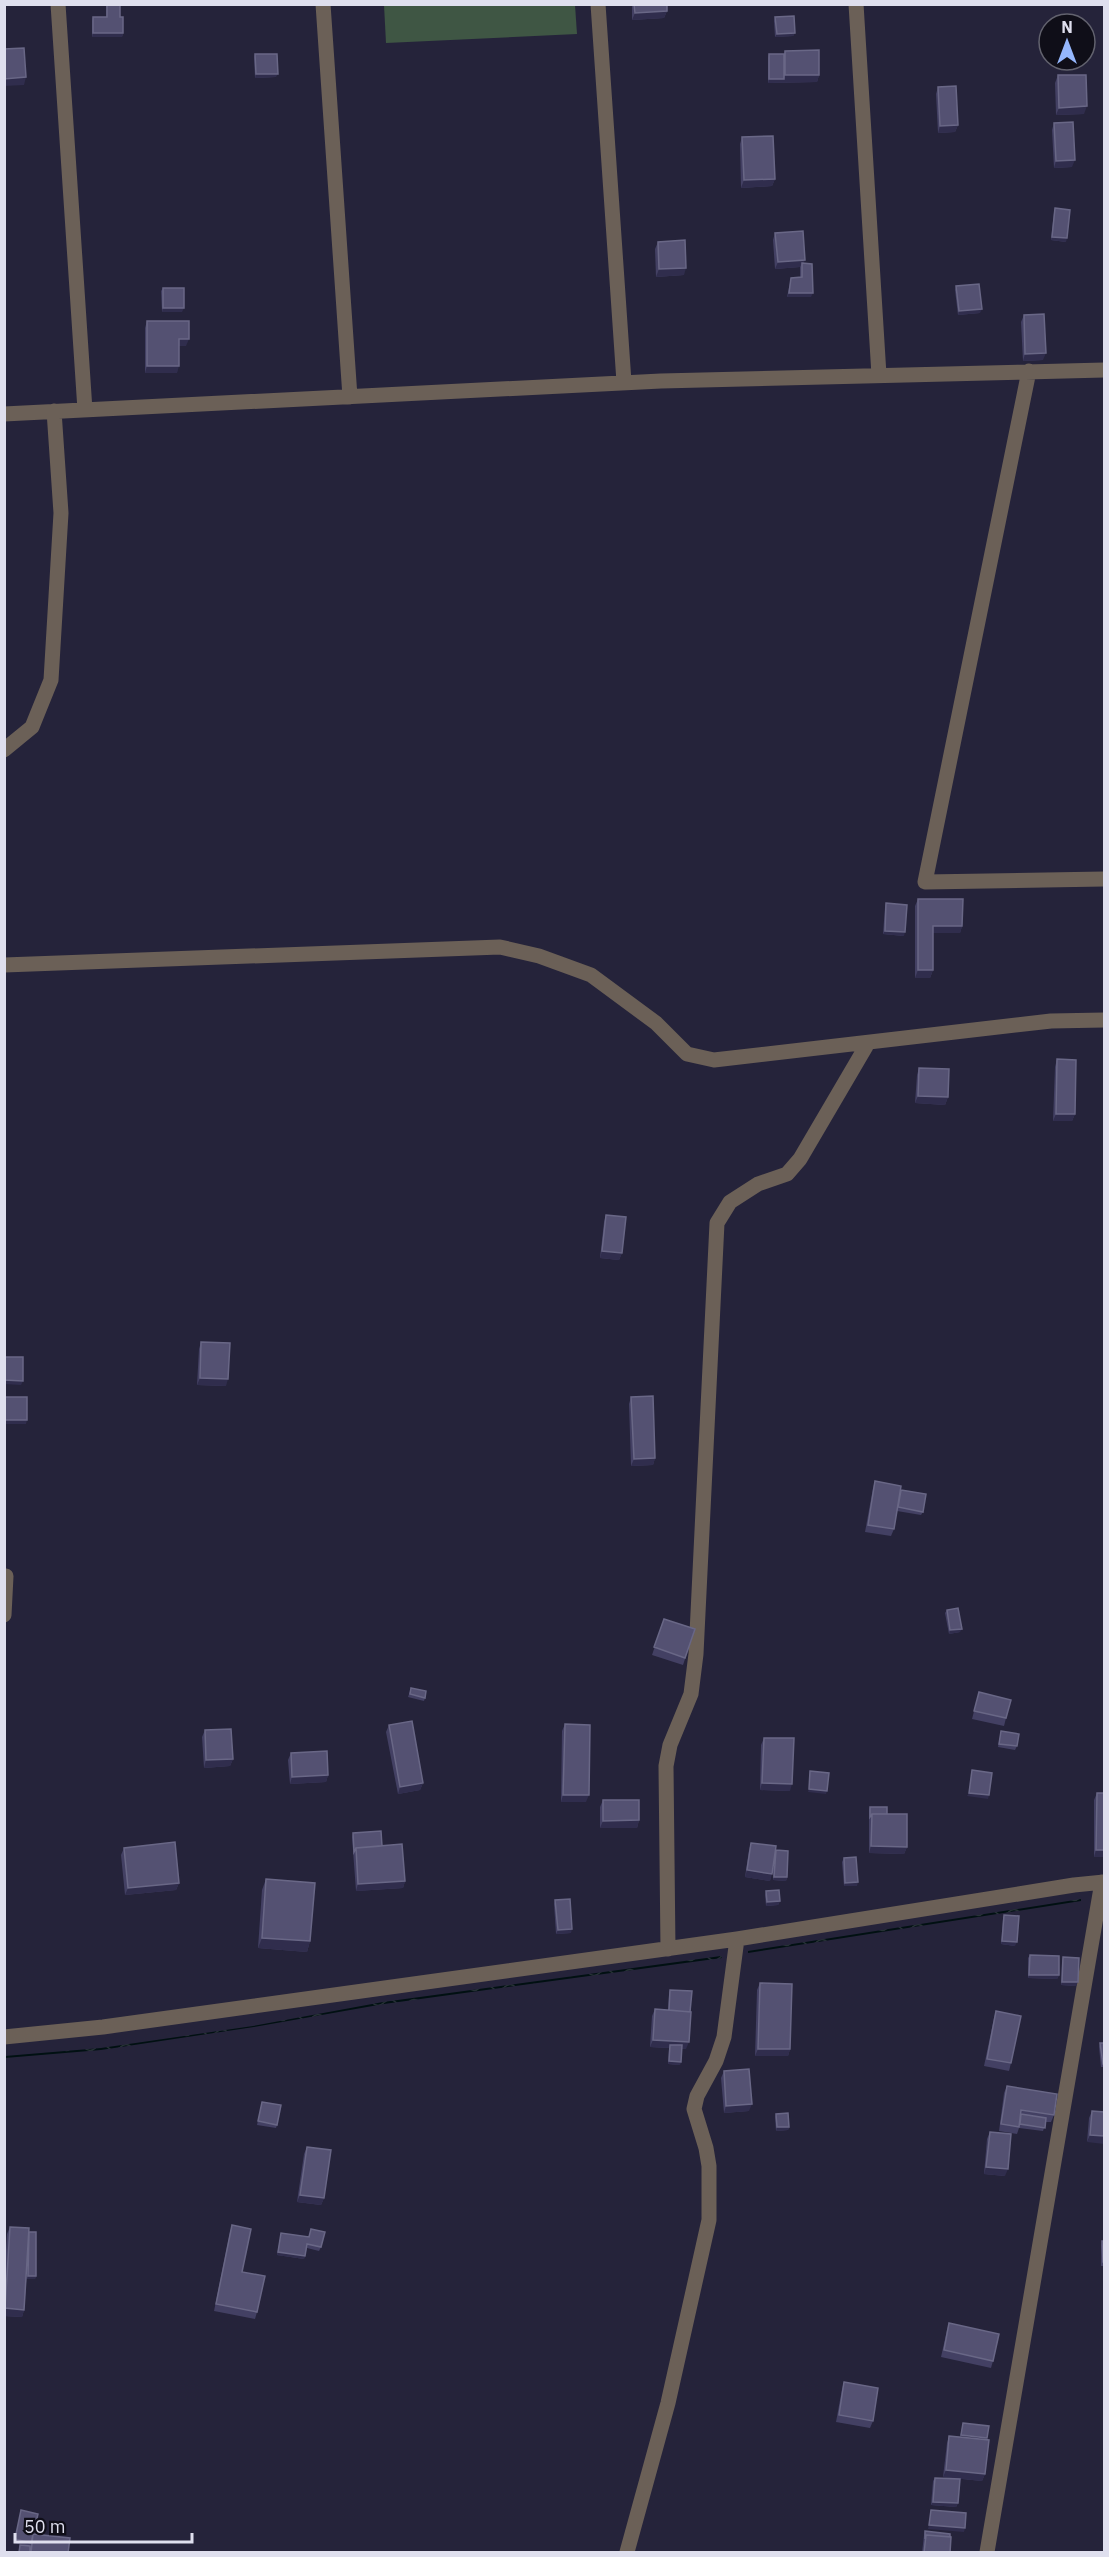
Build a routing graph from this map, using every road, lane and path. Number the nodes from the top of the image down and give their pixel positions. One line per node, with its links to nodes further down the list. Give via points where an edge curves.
1 (58, 4): 10 (street)
2 (322, 4): 9 (street)
3 (597, 4): 8 (street)
4 (856, 4): 7 (street)
5 (1104, 370): 6 (street)
6 (1029, 372): 7 (street); 14 (street, via 925,882)
7 (879, 375): 8 (street)
8 (624, 382): 9 (street)
9 (350, 397): 10 (street)
10 (85, 410): 11 (street)
11 (54, 411): 12 (street); 13 (street, via 61,513 51,680 32,728)
12 (4, 414)
13 (4, 750)
14 (1104, 879)
15 (4, 965): 17 (street, via 500,947 540,956 591,975 656,1023 687,1054 714,1060)
16 (1104, 1020): 17 (street, via 1051,1022)
17 (868, 1043): 22 (street, via 800,1159 787,1174 758,1184 730,1202 717,1223 696,1654 692,1694 670,1745 666,1766)
18 (6, 1576): 19 (street)
19 (4, 1615)
20 (1103, 1882): 21 (street); 25 (street)
21 (737, 1939): 22 (street); 24 (street, via 724,2037 694,2109 708,2157 709,2220 668,2403)
22 (668, 1949): 23 (street, via 114,2026)
23 (4, 2037)
24 (627, 2553)
25 (987, 2553)

